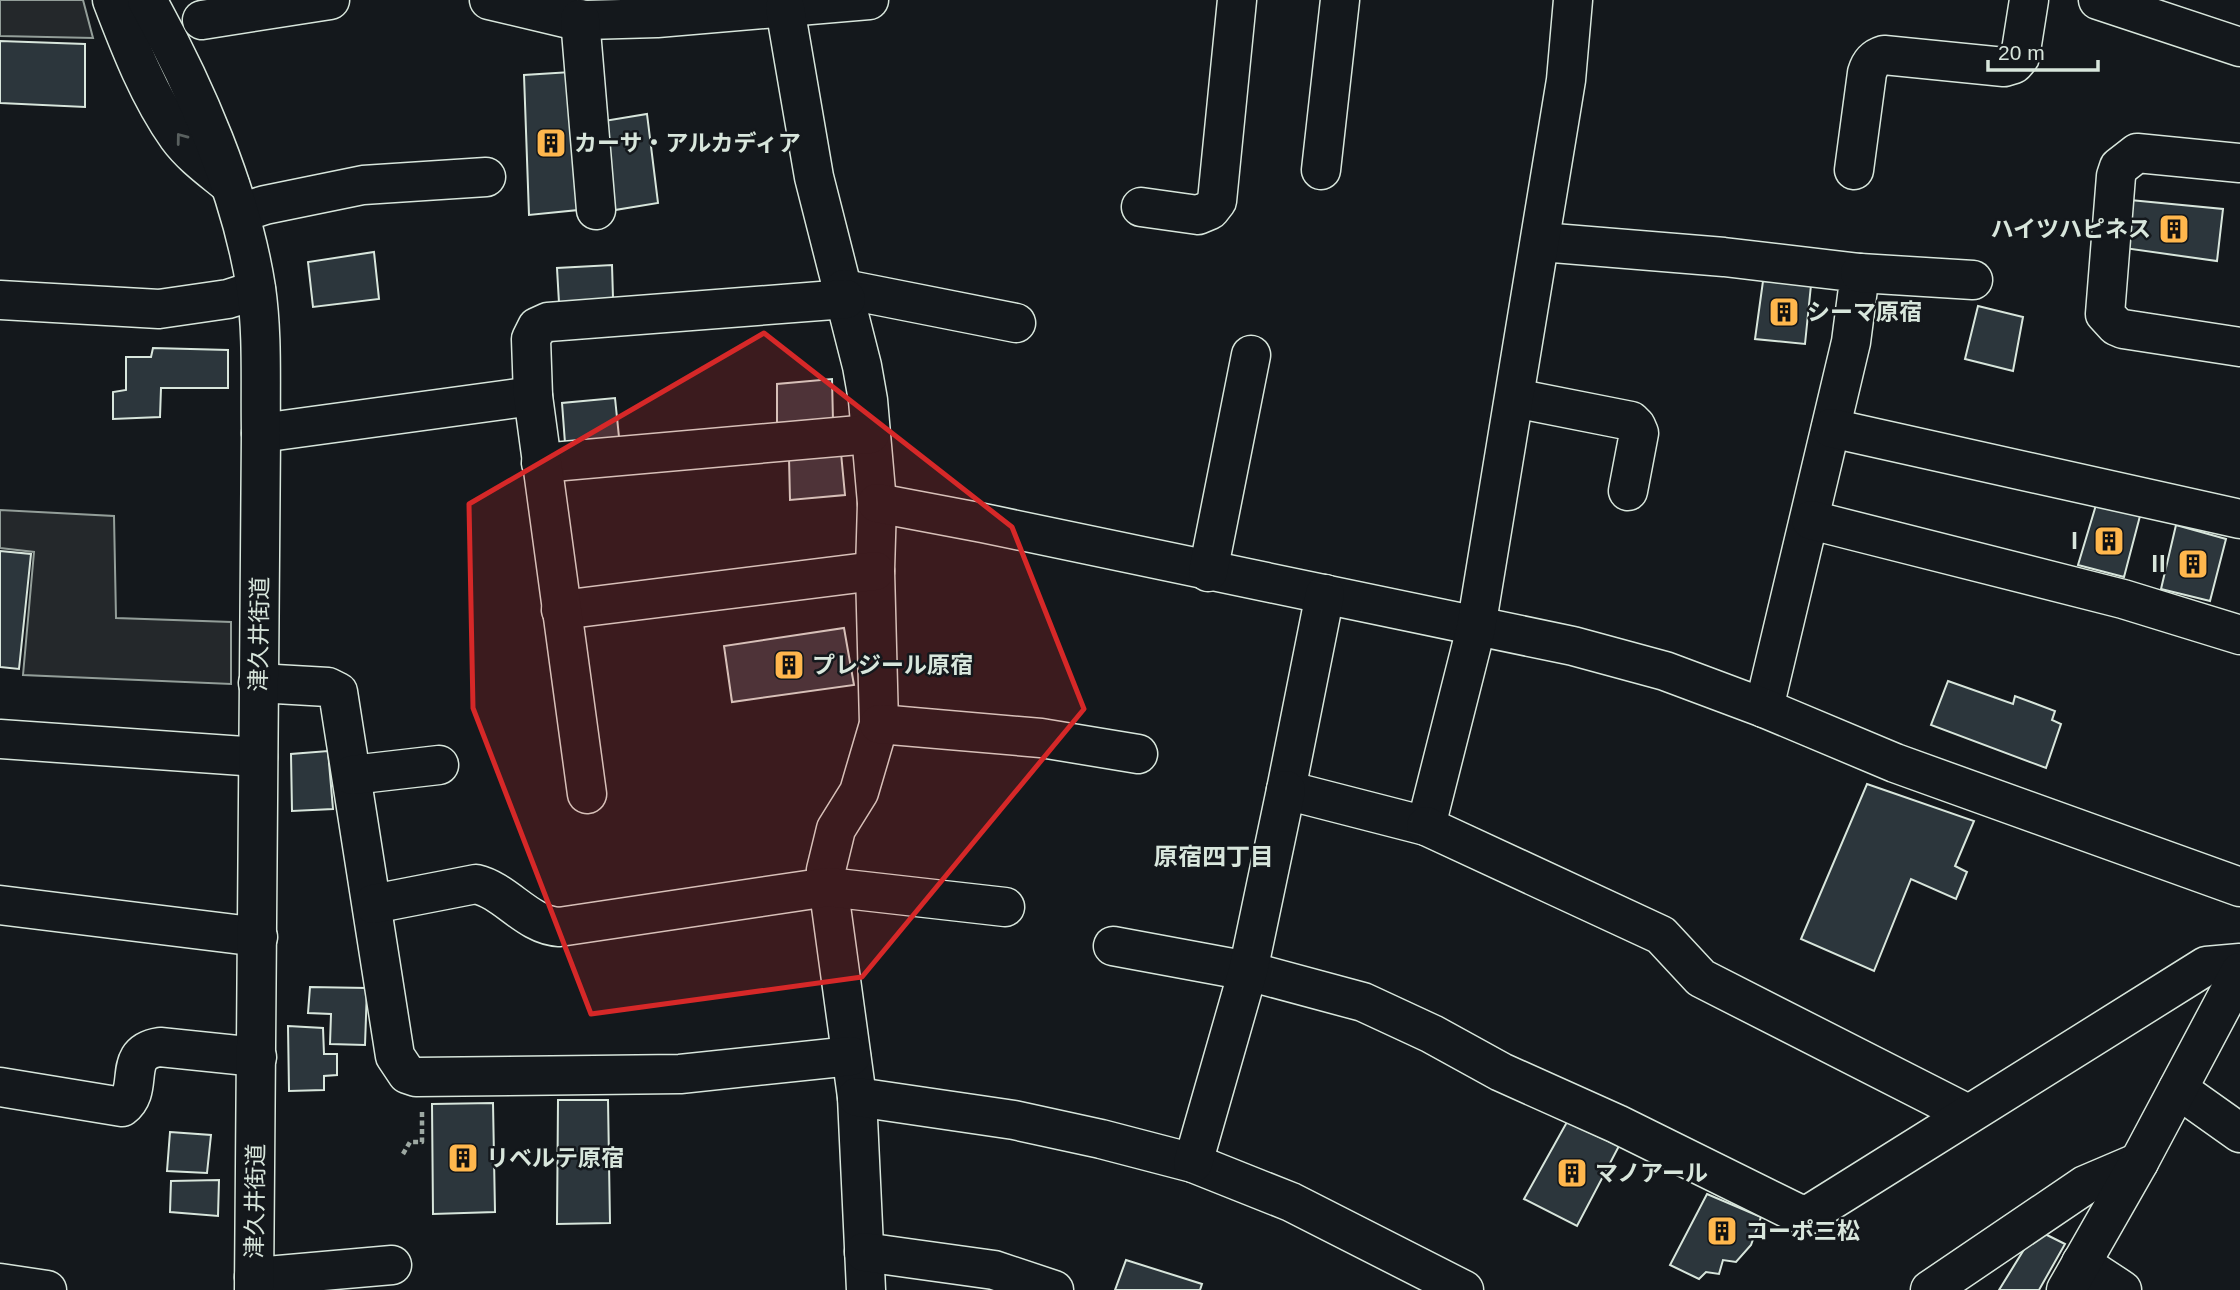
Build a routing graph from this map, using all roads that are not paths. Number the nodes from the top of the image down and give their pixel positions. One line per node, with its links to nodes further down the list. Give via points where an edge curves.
1 (112, 0): 20 (main road, one-way to 1, via 178,137 149,87)
2 (147, 0): 15 (main road, 津久井街道)
3 (330, 0): 12 (main road)
4 (489, 0): 13 (main road)
5 (869, 0): 11 (main road)
6 (1237, 0): 21 (main road, via 1217,201 1198,215)
7 (1340, 0): 17 (main road)
8 (1573, 0): 23 (main road, via 1566,80)
9 (2029, 0): 18 (main road, via 2020,57 2014,64 1876,58 1867,73)
10 (2098, 0): 14 (main road)
11 (785, 8): 13 (main road, via 657,19); 27 (main road, via 814,177)
12 (201, 10): 15 (main road)
13 (580, 19): 22 (main road)
14 (2240, 47)
15 (190, 83): 20 (main road, 津久井街道)
16 (2240, 163): 30 (main road, via 2137,153 2119,167 2105,314 2123,329)
17 (1321, 170)
18 (1854, 170)
19 (486, 177): 20 (main road, via 363,185 265,205)
20 (235, 199): 26 (main road, 津久井街道)
21 (1141, 207)
22 (596, 210)
23 (1541, 242): 24 (main road); 33 (main road)
24 (1860, 273): 25 (main road); 34 (main road, via 1851,342)
25 (1973, 280)
26 (256, 290): 28 (main road, via 159,309); 35 (main road, 津久井街道)
27 (845, 294): 29 (main road); 32 (main road, via 548,322 537,327 531,339); 36 (main road, via 862,366)
28 (0, 300)
29 (1016, 323)
30 (2240, 347)
31 (1251, 355): 43 (main road)
32 (533, 396): 35 (main road); 37 (main road)
33 (1515, 398): 38 (main road, via 1631,421 1639,433); 46 (main road)
34 (1831, 428): 40 (main road); 41 (main road)
35 (261, 432): 48 (main road, 津久井街道)
36 (870, 434): 37 (main road); 39 (main road)
37 (541, 463): 45 (main road)
38 (1628, 491)
39 (877, 503): 42 (main road); 43 (main road)
40 (2240, 519)
41 (1811, 520): 47 (main road, via 2123,598); 49 (main road)
42 (875, 571): 45 (main road); 50 (main road)
43 (1208, 572): 44 (main road)
44 (1325, 594): 46 (main road); 56 (main road)
45 (561, 610): 57 (main road)
46 (1476, 628): 49 (main road, via 1573,646 1665,671); 58 (main road)
47 (2240, 635)
48 (258, 683): 53 (main road, 津久井街道); 55 (main road, via 328,687 338,692)
49 (1764, 708): 60 (main road, via 1895,763)
50 (879, 724): 52 (main road, via 1041,738); 59 (main road, via 859,792 836,829 828,853)
51 (0, 739): 53 (main road)
52 (1138, 754)
53 (258, 757): 64 (main road, 津久井街道)
54 (439, 765): 55 (main road)
55 (352, 775): 61 (main road)
56 (1286, 790): 58 (main road); 67 (main road)
57 (587, 794)
58 (1426, 825): 74 (main road, via 1661,934 1701,978)
59 (828, 887): 61 (main road, via 558,927 475,884); 63 (main road); 69 (main road)
60 (2240, 887)
61 (373, 904): 69 (main road, via 395,1056 407,1074 416,1077 680,1074)
62 (0, 905): 64 (main road)
63 (1005, 907)
64 (257, 937): 70 (main road, 津久井街道)
65 (1113, 946): 67 (main road)
66 (2240, 963): 74 (main road, via 2206,966)
67 (1248, 971): 74 (main road, via 1363,1002 1797,1213 1808,1215); 77 (main road)
68 (2240, 972): 72 (main road)
69 (851, 1056): 73 (main road)
70 (257, 1057): 71 (main road, via 151,1048 136,1062 132,1097 122,1107); 82 (main road, 津久井街道)
71 (0, 1087)
72 (2178, 1089): 75 (main road); 76 (main road)
73 (857, 1097): 77 (main road, via 1014,1120); 78 (main road)
74 (1968, 1114)
75 (2240, 1132)
76 (2139, 1162): 80 (main road); 87 (main road, via 2085,1185)
77 (1193, 1163): 86 (main road, via 1292,1202)
78 (864, 1252): 84 (main road); 85 (main road, via 994,1270)
79 (392, 1265): 82 (main road)
80 (2073, 1276): 88 (main road)
81 (0, 1283): 83 (main road)
82 (254, 1283)
83 (47, 1290)
84 (866, 1290)
85 (1054, 1290)
86 (1464, 1290)
87 (1930, 1290)
88 (2122, 1290)

